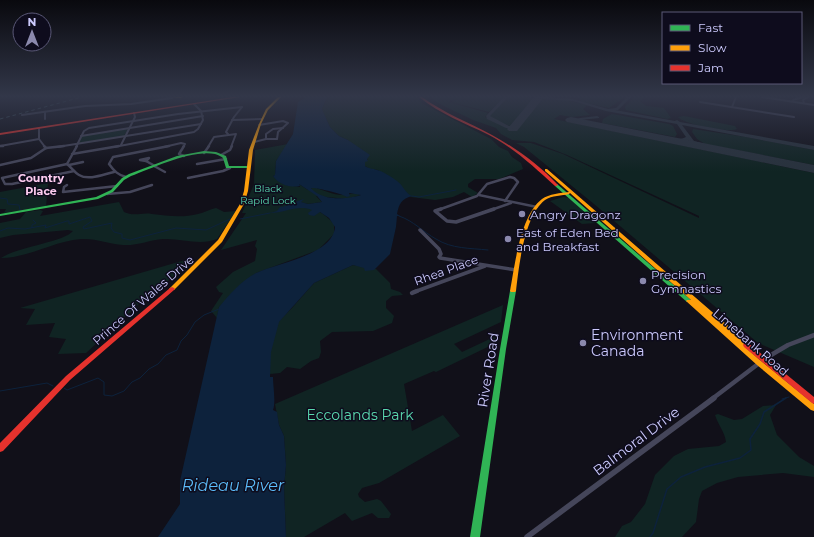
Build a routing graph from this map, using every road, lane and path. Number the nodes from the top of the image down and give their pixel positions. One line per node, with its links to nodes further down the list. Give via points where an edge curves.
1 (77, 122): 13 (main road)
2 (126, 122): 18 (street, via 89,128)
3 (133, 122): 14 (street)
4 (166, 122): 14 (street)
5 (231, 122): 17 (street, via 226,132)
6 (260, 122): 12 (main road, Prince Of Wales Drive)
7 (279, 122): 12 (street)
8 (287, 122): 15 (street, via 288,124)
9 (463, 122): 50 (main road, via 513,147)
10 (469, 122): 50 (main road, via 517,146)
11 (201, 124): 19 (street); 25 (street, via 191,133)
12 (259, 125): 22 (main road, Prince Of Wales Drive)
13 (40, 128): 16 (main road); 20 (street)
14 (130, 128): 18 (street); 19 (street)
15 (283, 128): 21 (street, via 272,129 266,134); 21 (street, via 278,132 277,139)
16 (0, 134)
17 (228, 134): 29 (street, via 212,139); 31 (street, via 236,134 230,150)
18 (81, 136): 23 (street)
19 (126, 136): 23 (street); 25 (street)
20 (39, 139): 24 (street); 27 (street)
21 (266, 139): 22 (street)
22 (254, 142): 40 (main road, Prince Of Wales Drive)
23 (76, 144): 27 (street); 30 (street)
24 (4, 145): 26 (street); 28 (street)
25 (121, 145): 30 (street)
26 (0, 146)
27 (46, 148): 37 (street, via 31,158)
28 (0, 150)
29 (204, 153): 31 (main road); 32 (main road)
30 (72, 154): 38 (street)
31 (221, 155): 33 (main road)
32 (184, 156): 39 (main road); 43 (street, via 179,154 185,144 181,143 117,155 109,164)
33 (226, 159): 36 (street); 41 (main road, via 226,165)
34 (146, 161): 39 (street)
35 (83, 162): 38 (street)
36 (197, 164)
37 (0, 165)
38 (68, 165): 42 (street); 42 (street, via 2,178 5,184 12,184)
39 (155, 166): 44 (street); 45 (main road)
40 (248, 167): 41 (main road); 65 (main road, Prince Of Wales Drive, via 242,204 228,232 208,256 180,284 68,378)
41 (230, 168): 46 (street)
42 (74, 171): 43 (street, via 83,176)
43 (114, 172): 45 (street)
44 (166, 172)
45 (126, 177): 49 (main road)
46 (188, 178)
47 (67, 185): 49 (street, via 64,192)
48 (152, 185): 51 (street, via 121,194)
49 (117, 186): 51 (main road)
50 (569, 193): 55 (main road, via 544,199); 62 (main road, Limebank Road)
51 (107, 194): 56 (main road, via 84,202)
52 (478, 195): 53 (street); 53 (street, via 487,184 514,178 518,182); 54 (street, via 435,210 450,222 456,222)
53 (505, 201): 54 (street)
54 (511, 202): 55 (street)
55 (536, 208): 59 (main road, River Road, via 523,236)
56 (0, 215)
57 (420, 230): 58 (street, via 439,249 440,258)
58 (486, 266): 59 (street); 60 (street, Rhea Place)
59 (516, 270): 66 (main road, River Road)
60 (412, 294)
61 (814, 335): 62 (street, Balmoral Drive, via 788,345)
62 (761, 361): 63 (main road, Limebank Road); 64 (main road, Limebank Road); 67 (street, Balmoral Drive)
63 (814, 401)
64 (814, 408)
65 (0, 448)
66 (475, 537)
67 (527, 537)

